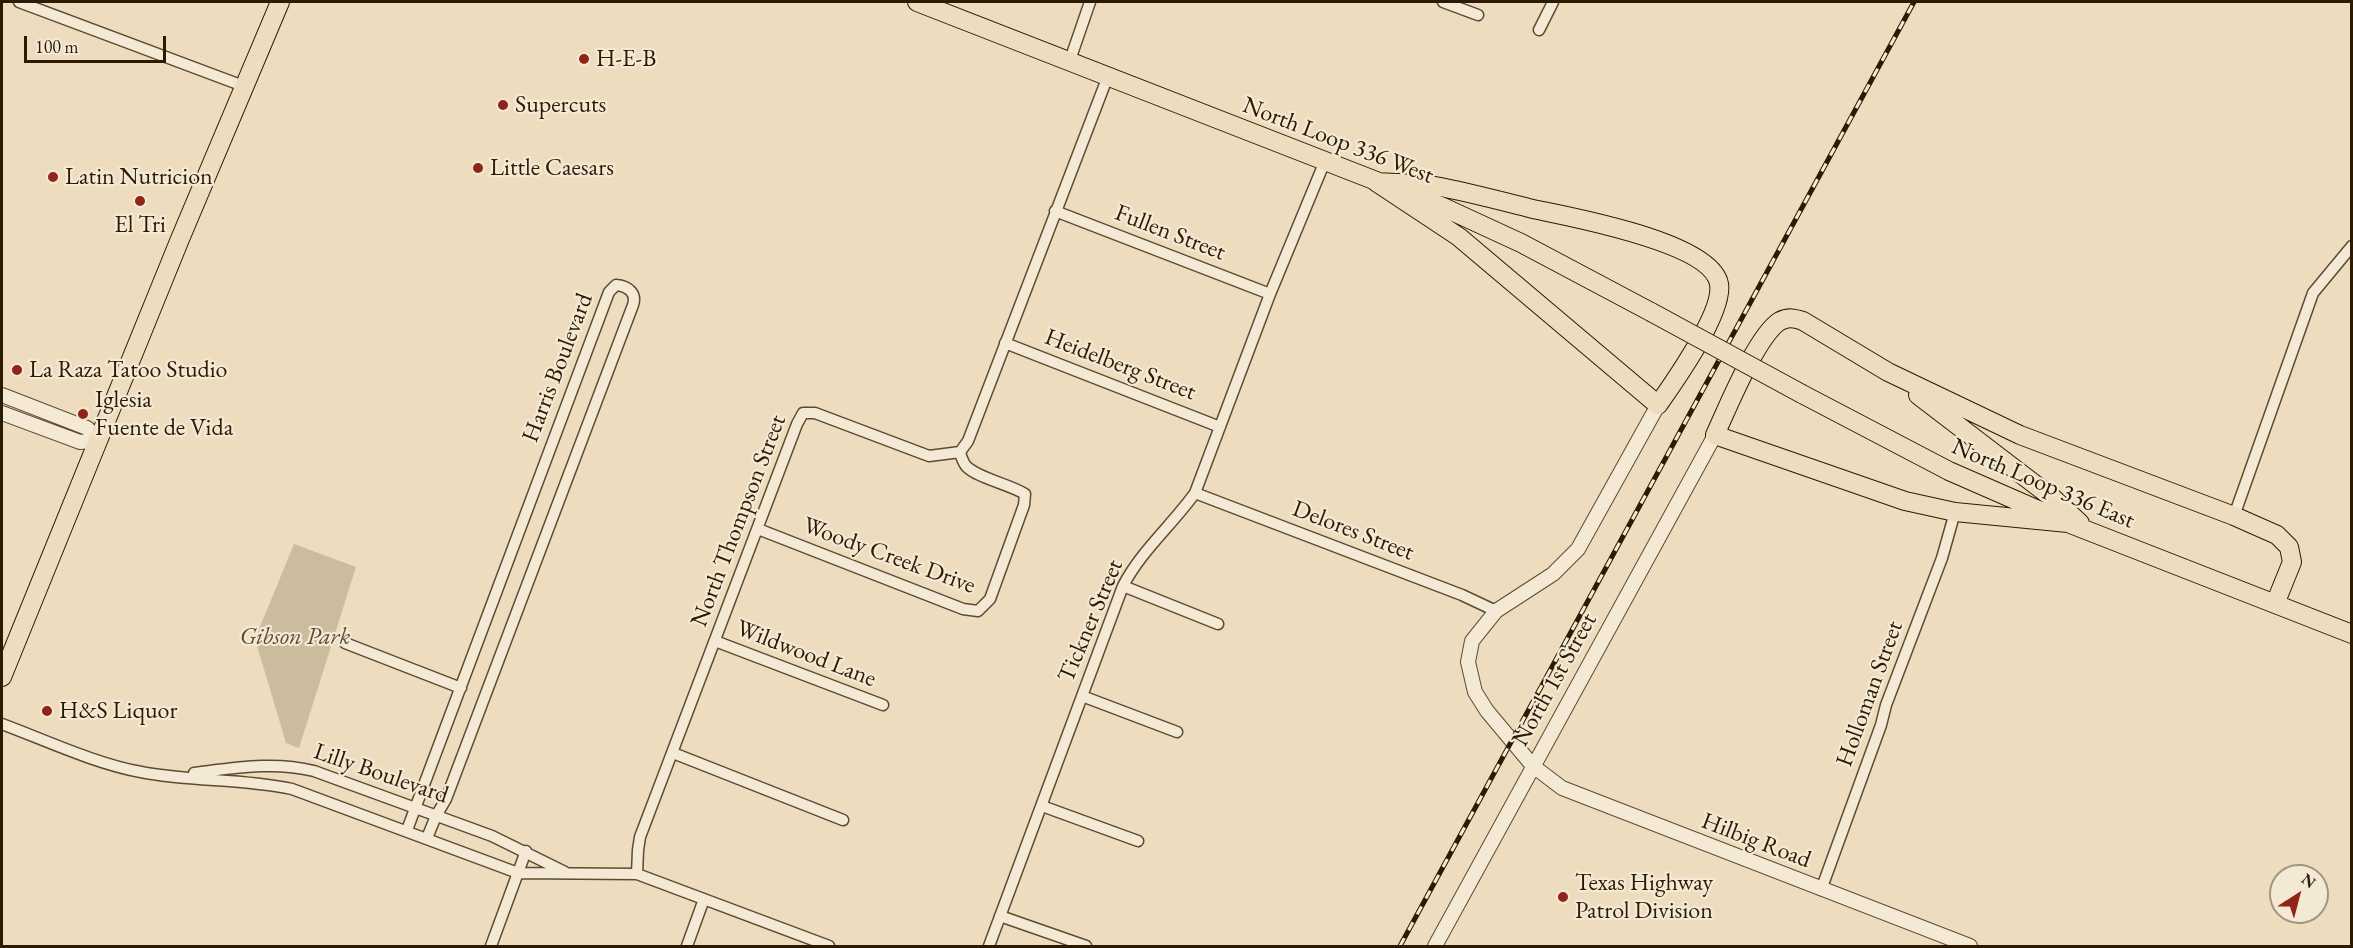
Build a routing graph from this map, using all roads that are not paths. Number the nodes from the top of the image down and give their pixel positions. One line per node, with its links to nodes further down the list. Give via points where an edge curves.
1 (19, 2): 11 (street)
2 (280, 2): 11 (main road)
3 (917, 2): 9 (main road, North Loop 336 West)
4 (1090, 2): 9 (street)
5 (1443, 2): 7 (street)
6 (1553, 2): 8 (street)
7 (1478, 15)
8 (1539, 30)
9 (1070, 60): 10 (main road, North Loop 336 West)
10 (1108, 76): 12 (main road, North Loop 336 West); 14 (street)
11 (246, 87): 25 (main road)
12 (1325, 161): 13 (main road, North Loop 336 West); 16 (street, Tickner Street)
13 (1376, 182): 18 (main road, North Loop 336 West, bridge, via 1496,231); 21 (main road, via 1459,237); 21 (main road, via 1433,186 1606,225 1651,238 1704,263 1719,284 1718,296 1692,356)
14 (1055, 211): 16 (street, Fullen Street); 17 (street)
15 (2352, 246): 29 (street, via 2313,293)
16 (1270, 294): 23 (street, Tickner Street)
17 (1005, 343): 23 (street, Heidelberg Street); 26 (street, via 968,441)
18 (1727, 354): 30 (main road, North Loop 336 East, bridge, via 1948,471)
19 (1887, 372): 24 (main road, via 1803,321 1784,320 1765,336); 29 (main road, via 2020,435); 32 (main road, via 2054,499)
20 (2, 395): 25 (street, via 87,428)
21 (1658, 405): 35 (street, Hilbig Road, via 1578,549 1553,574)
22 (2, 412): 25 (street, via 80,442)
23 (1220, 427): 27 (street, Tickner Street)
24 (1715, 435): 28 (main road, via 1905,501); 47 (street, North 1st Street)
25 (99, 440): 40 (main road)
26 (960, 452): 31 (street, North Thompson Street, via 929,456 803,412); 31 (street, Woody Creek Drive, via 965,465 975,472 1025,494 990,599 978,611 963,609)
27 (1195, 493): 33 (street, Tickner Street, via 1132,568); 35 (street, Delores Street)
28 (1955, 512): 30 (main road); 60 (street, Holloman Street, via 1942,558)
29 (2234, 516): 34 (main road, via 2269,530 2289,547 2292,562)
30 (2068, 523): 32 (main road, North Loop 336 East)
31 (758, 529): 38 (street, North Thompson Street)
32 (2088, 531): 34 (main road, North Loop 336 East)
33 (1123, 586): 36 (street); 42 (street, Tickner Street)
34 (2275, 604): 37 (main road, North Loop 336 East)
35 (1496, 610): 47 (street, Hilbig Road, via 1472,641 1470,673 1475,692 1487,711)
36 (1218, 624)
37 (2352, 634)
38 (715, 641): 43 (street, Wildwood Lane); 46 (street, North Thompson Street)
39 (345, 644): 41 (street)
40 (2, 677)
41 (461, 688): 50 (street, Harris Boulevard); 51 (street, Harris Boulevard, via 609,292 616,285 624,286 635,300 446,799)
42 (1082, 696): 45 (street); 49 (street, Tickner Street)
43 (883, 705)
44 (2, 724): 48 (street, Lilly Boulevard, via 112,765)
45 (1176, 732)
46 (674, 753): 52 (street); 59 (street, North Thompson Street, via 640,837)
47 (1533, 766): 60 (street, Hilbig Road, via 1562,788); 69 (street, North 1st Street)
48 (172, 775): 50 (street, Lilly Boulevard, via 271,764 294,766); 53 (street, Lilly Boulevard, via 292,789)
49 (1042, 806): 55 (street); 62 (street, Tickner Street)
50 (416, 808): 51 (street, Lilly Boulevard); 53 (street, Harris Boulevard)
51 (436, 816): 54 (street, Harris Boulevard); 56 (street, Lilly Boulevard)
52 (843, 820)
53 (407, 830): 54 (street, Lilly Boulevard)
54 (427, 838): 58 (street, Lilly Boulevard)
55 (1138, 841)
56 (526, 851): 57 (street, Lilly Boulevard); 58 (street)
57 (566, 872): 58 (street, Lilly Boulevard); 59 (street, Lilly Boulevard)
58 (518, 873): 64 (street)
59 (638, 874): 61 (street, Lilly Boulevard)
60 (1821, 890): 63 (street, Hilbig Road)
61 (704, 899): 65 (street); 66 (street, Lilly Boulevard)
62 (1000, 916): 67 (street, Tickner Street); 68 (street)
63 (1944, 942): 70 (street, Hilbig Road)
64 (490, 946)
65 (687, 946)
66 (830, 946)
67 (989, 946)
68 (1086, 946)
69 (1435, 946)
70 (1970, 946)

